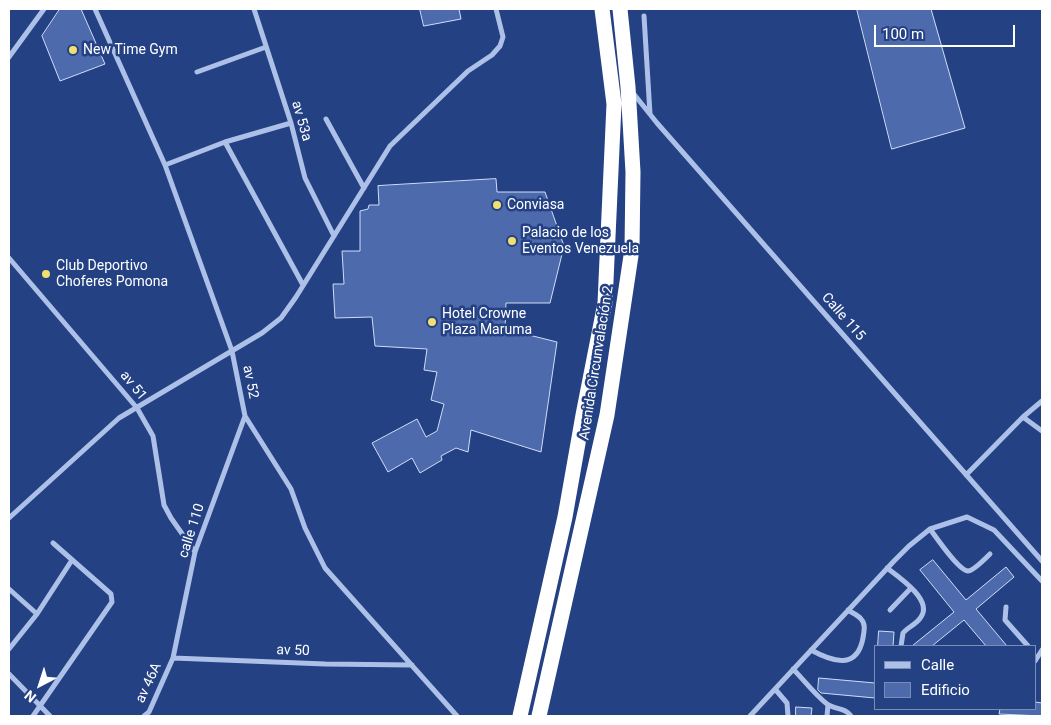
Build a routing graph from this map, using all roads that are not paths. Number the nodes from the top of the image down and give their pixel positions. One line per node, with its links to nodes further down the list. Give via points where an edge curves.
1 (44, 9): 9 (street)
2 (94, 9): 16 (street, av 52)
3 (254, 9): 8 (street, av 53a)
4 (496, 9): 17 (street, via 503,37 500,46 468,71 390,146)
5 (602, 9): 60 (highway, Avenida Circunvalación 2, via 614,104 605,303 565,517)
6 (620, 9): 11 (highway, Avenida Circunvalación 2)
7 (644, 16): 12 (street)
8 (266, 46): 10 (street); 14 (street, av 53a)
9 (9, 58)
10 (197, 72)
11 (628, 87): 12 (street, Calle 115); 61 (highway, Avenida Circunvalación 2, via 633,172 632,249 600,450)
12 (650, 114): 27 (street, Calle 115)
13 (326, 119): 17 (street)
14 (290, 123): 15 (street); 18 (street, av 53a, via 305,178)
15 (225, 142): 16 (street); 20 (street)
16 (165, 165): 21 (street, av 52)
17 (364, 188): 18 (street)
18 (334, 236): 20 (street)
19 (9, 259): 23 (street, av 51)
20 (303, 285): 21 (street, via 281,318)
21 (232, 351): 23 (street); 24 (street, av 52)
22 (1042, 401): 25 (street)
23 (137, 408): 28 (street, via 120,418); 31 (street, av 51, via 153,436 164,505)
24 (245, 416): 31 (street, calle 110); 50 (street, av 52, via 291,489 305,528 325,568)
25 (1023, 417): 26 (street); 27 (street)
26 (1042, 432)
27 (966, 475): 34 (street, Calle 115)
28 (9, 518)
29 (930, 529): 32 (street, via 962,569 972,570); 35 (street); 36 (street, via 967,517 994,530)
30 (52, 543): 33 (street)
31 (195, 552): 49 (street, calle 110)
32 (990, 554)
33 (72, 560): 42 (street); 55 (street, via 111,594 112,602)
34 (1042, 562)
35 (887, 568): 37 (street); 40 (street)
36 (1042, 581)
37 (911, 588): 41 (street); 43 (street, via 919,596 924,611 903,633)
38 (9, 589): 42 (street)
39 (1006, 607): 44 (street, via 1005,620)
40 (848, 610): 46 (street); 46 (street, via 861,618 865,628 854,658 845,661 830,659)
41 (890, 610)
42 (37, 614): 45 (street)
43 (901, 645)
44 (1027, 645)
45 (9, 649)
46 (811, 650): 51 (street)
47 (1042, 650): 48 (street)
48 (1036, 657)
49 (174, 658): 50 (street, av 50); 58 (street, av 46A, via 149,712)
50 (412, 665): 59 (street, av 52)
51 (793, 669): 53 (street); 54 (street)
52 (9, 674): 55 (street)
53 (775, 689): 62 (street); 63 (street, via 787,703)
54 (828, 705): 64 (street); 65 (street, via 843,709)
55 (41, 706): 56 (street); 57 (street)
56 (33, 716)
57 (50, 716)
58 (144, 716)
59 (457, 716)
60 (520, 716)
61 (539, 716)
62 (750, 716)
63 (788, 716)
64 (827, 716)
65 (851, 716)

